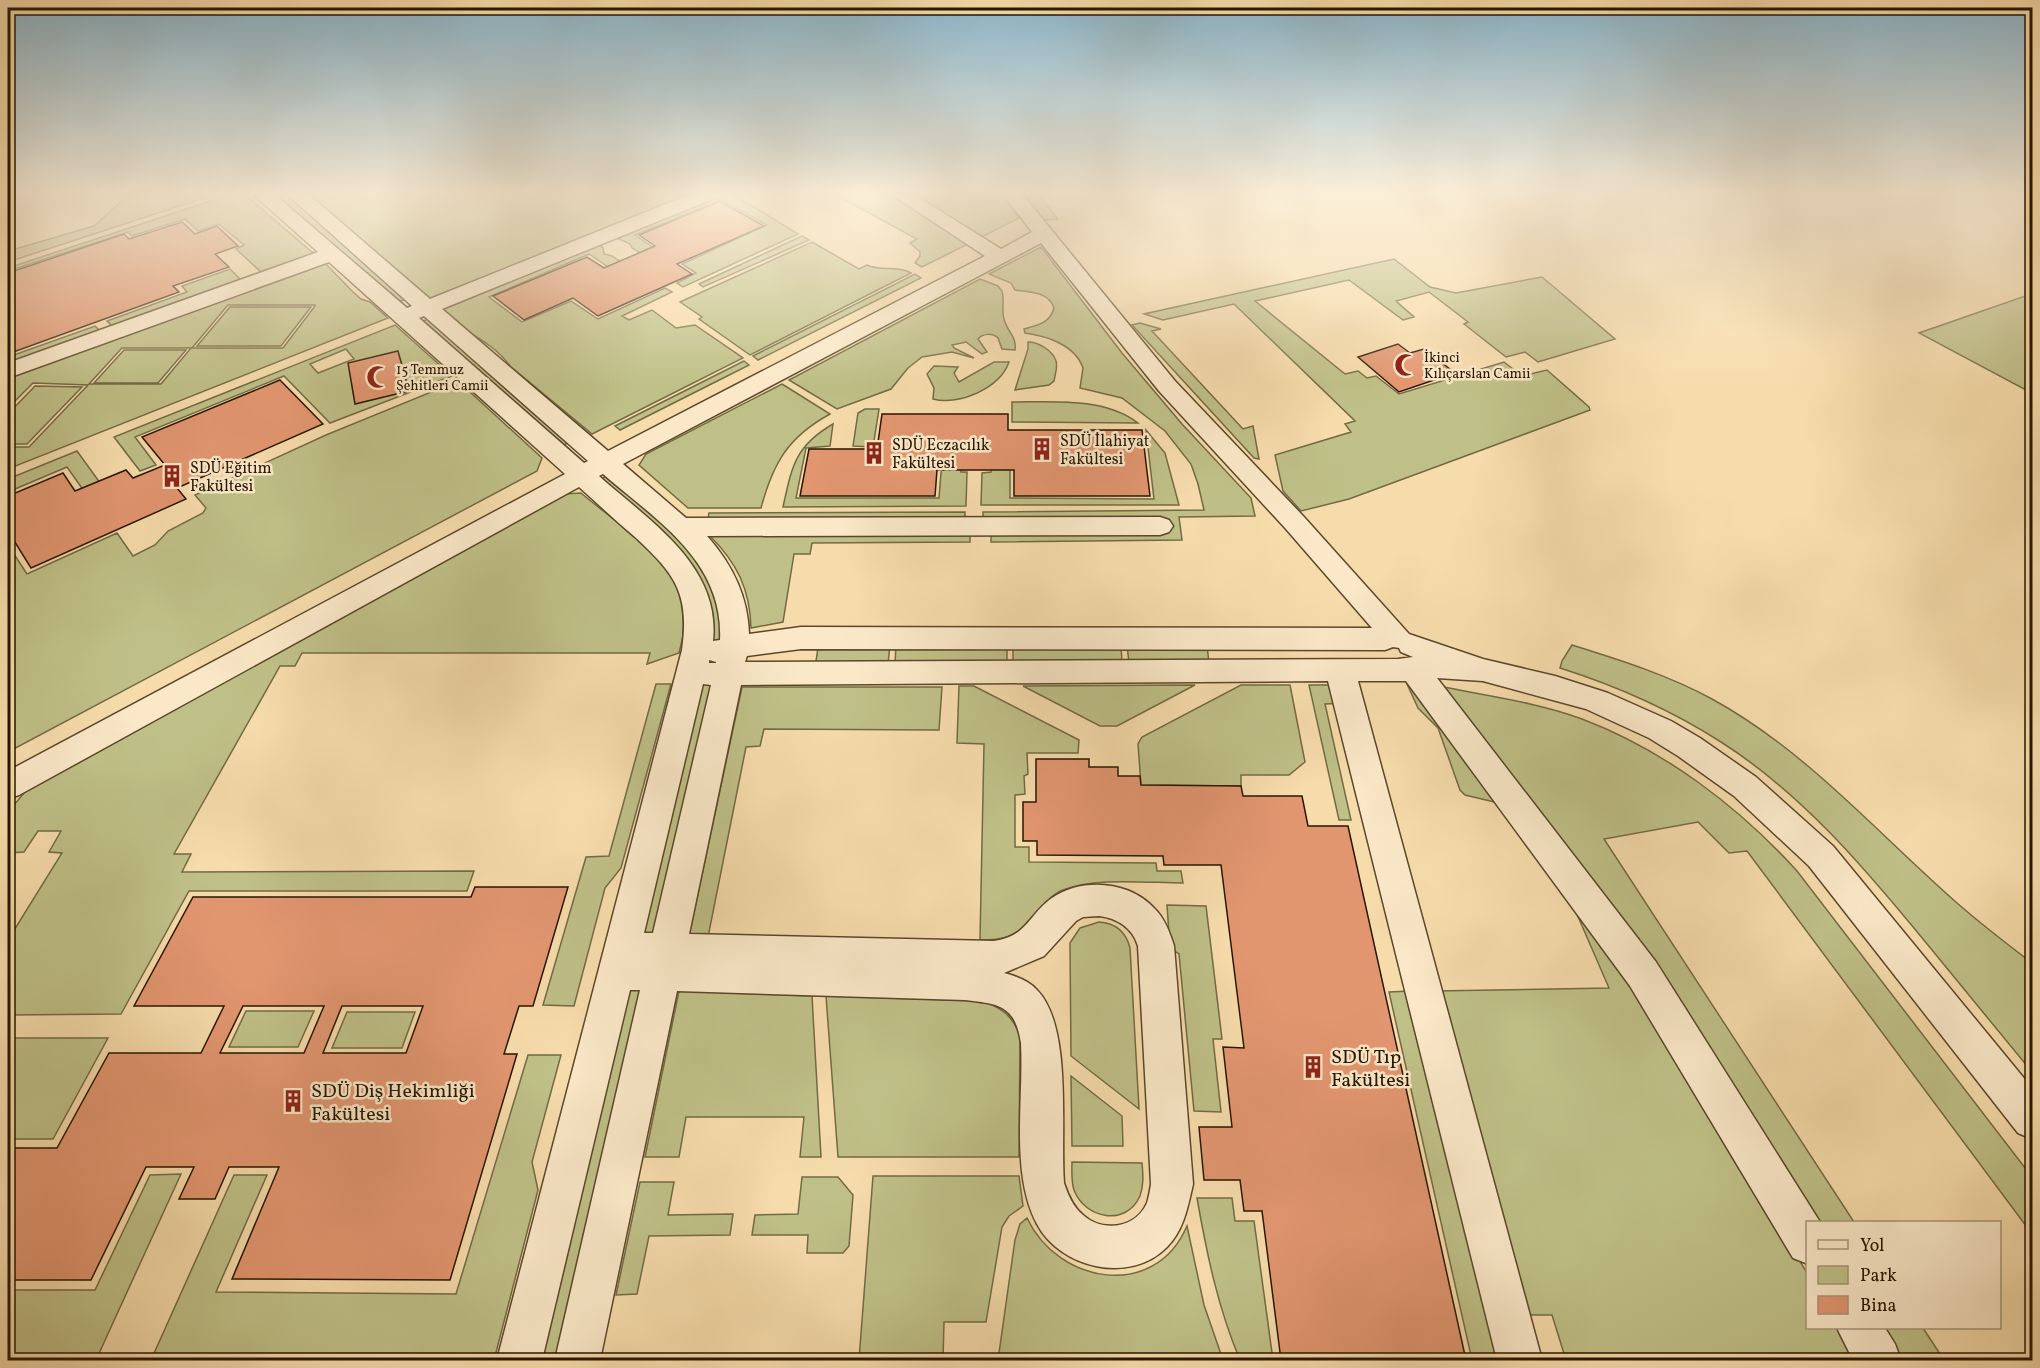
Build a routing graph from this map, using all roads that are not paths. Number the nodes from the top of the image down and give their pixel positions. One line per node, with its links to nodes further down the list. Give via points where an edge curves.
1 (321, 258): 9 (street)
2 (336, 258): 8 (street)
3 (370, 258): 7 (street)
4 (549, 258): 7 (street)
5 (984, 258): 10 (street)
6 (1063, 258): 15 (street, via 1167,386 1295,523)
7 (427, 307): 8 (street); 10 (street)
8 (404, 316): 10 (street)
9 (8, 371)
10 (587, 463): 12 (street); 17 (street, via 681,567 692,587 699,633); 21 (street); 22 (street)
11 (1160, 526): 12 (street)
12 (681, 527): 16 (street, via 710,556 725,580 734,615)
13 (801, 638): 14 (street); 16 (street, via 773,640); 20 (street)
14 (1289, 639): 15 (street); 18 (street)
15 (1400, 652): 19 (street); 27 (street, via 1441,666 1483,670 1599,702 1676,738 1717,765 1789,824 1828,864); 28 (street, via 1637,965)
16 (731, 661): 17 (street); 20 (street); 25 (street)
17 (693, 666): 24 (street)
18 (1296, 670): 19 (street); 20 (street)
19 (1340, 670): 32 (street)
20 (796, 673)
21 (8, 764)
22 (8, 786)
23 (1012, 955): 25 (street); 26 (street, via 1009,972); 26 (street, via 1035,942 1064,910 1089,900 1132,910 1154,938 1172,1196 1165,1217 1142,1240 1121,1248 1088,1245 1068,1233 1053,1216 1043,1183 1041,1036 1033,1012)
24 (618, 960): 25 (street); 30 (street)
25 (664, 961): 26 (street, via 980,983); 31 (street)
26 (1014, 994)
27 (2032, 1119)
28 (1806, 1240)
29 (1860, 1329): 33 (street)
30 (519, 1360)
31 (577, 1360)
32 (1519, 1360)
33 (1879, 1360)

